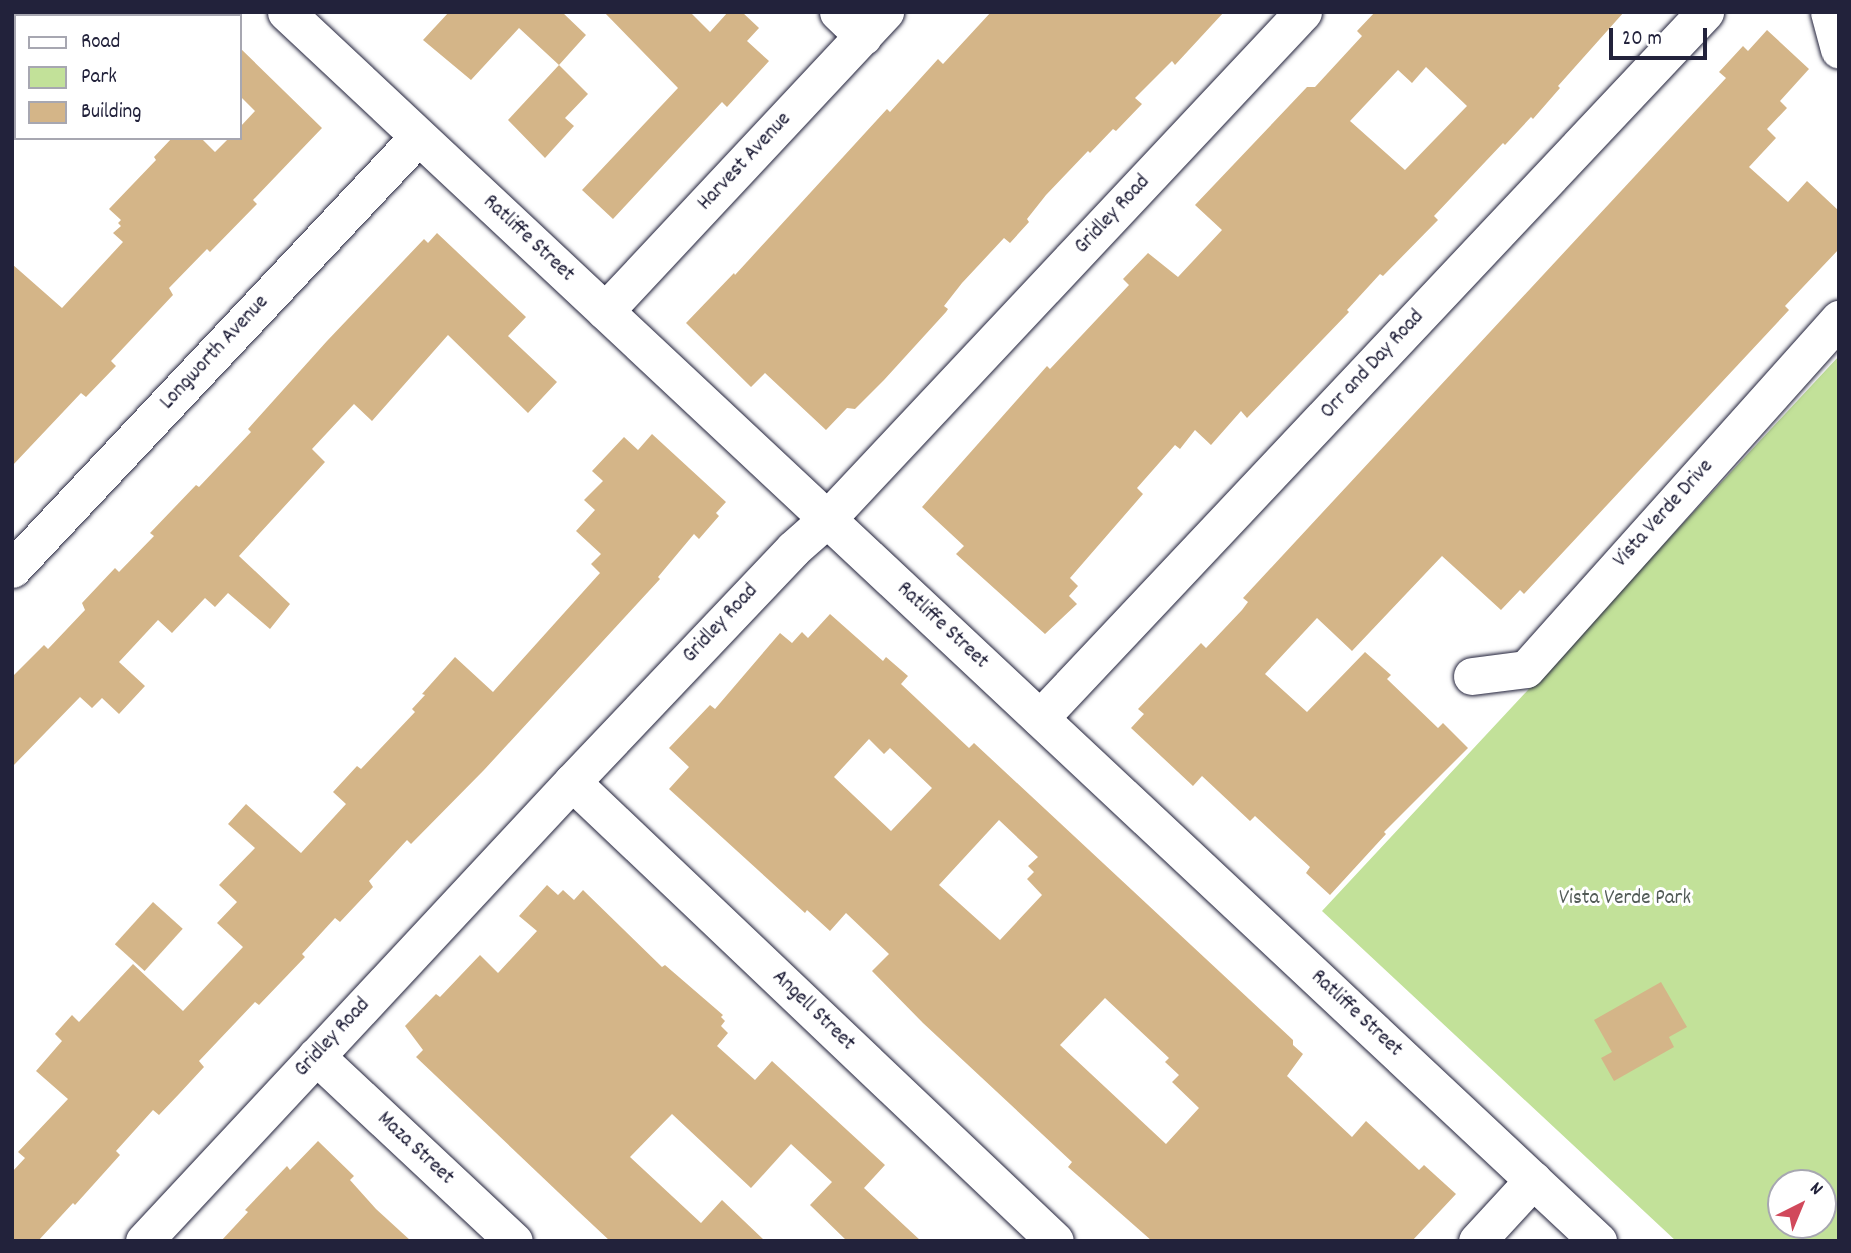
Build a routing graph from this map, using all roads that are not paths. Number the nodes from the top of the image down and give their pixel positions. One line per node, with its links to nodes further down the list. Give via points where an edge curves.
1 (286, 12): 7 (street, Ratliffe Street)
2 (1303, 12): 10 (street, Gridley Road)
3 (1705, 12): 13 (street, Orr and Day Road)
4 (1829, 12): 6 (street)
5 (862, 20): 8 (street, Harvest Avenue)
6 (1839, 50)
7 (418, 137): 8 (street, Ratliffe Street); 11 (street, Longworth Avenue)
8 (605, 311): 10 (street, Ratliffe Street)
9 (1839, 319): 12 (street, Vista Verde Drive, via 1526,669)
10 (828, 518): 13 (street, Ratliffe Street); 14 (street, Gridley Road, via 793,549)
11 (12, 569)
12 (1472, 676)
13 (1040, 718): 16 (street, Ratliffe Street)
14 (572, 782): 15 (street, Gridley Road); 19 (street, Angell Street)
15 (316, 1056): 17 (street, Gridley Road); 18 (street, Maza Street)
16 (1533, 1180): 20 (street); 21 (street, Ratliffe Street)
17 (144, 1241)
18 (514, 1241)
19 (1055, 1241)
20 (1477, 1241)
21 (1598, 1241)

